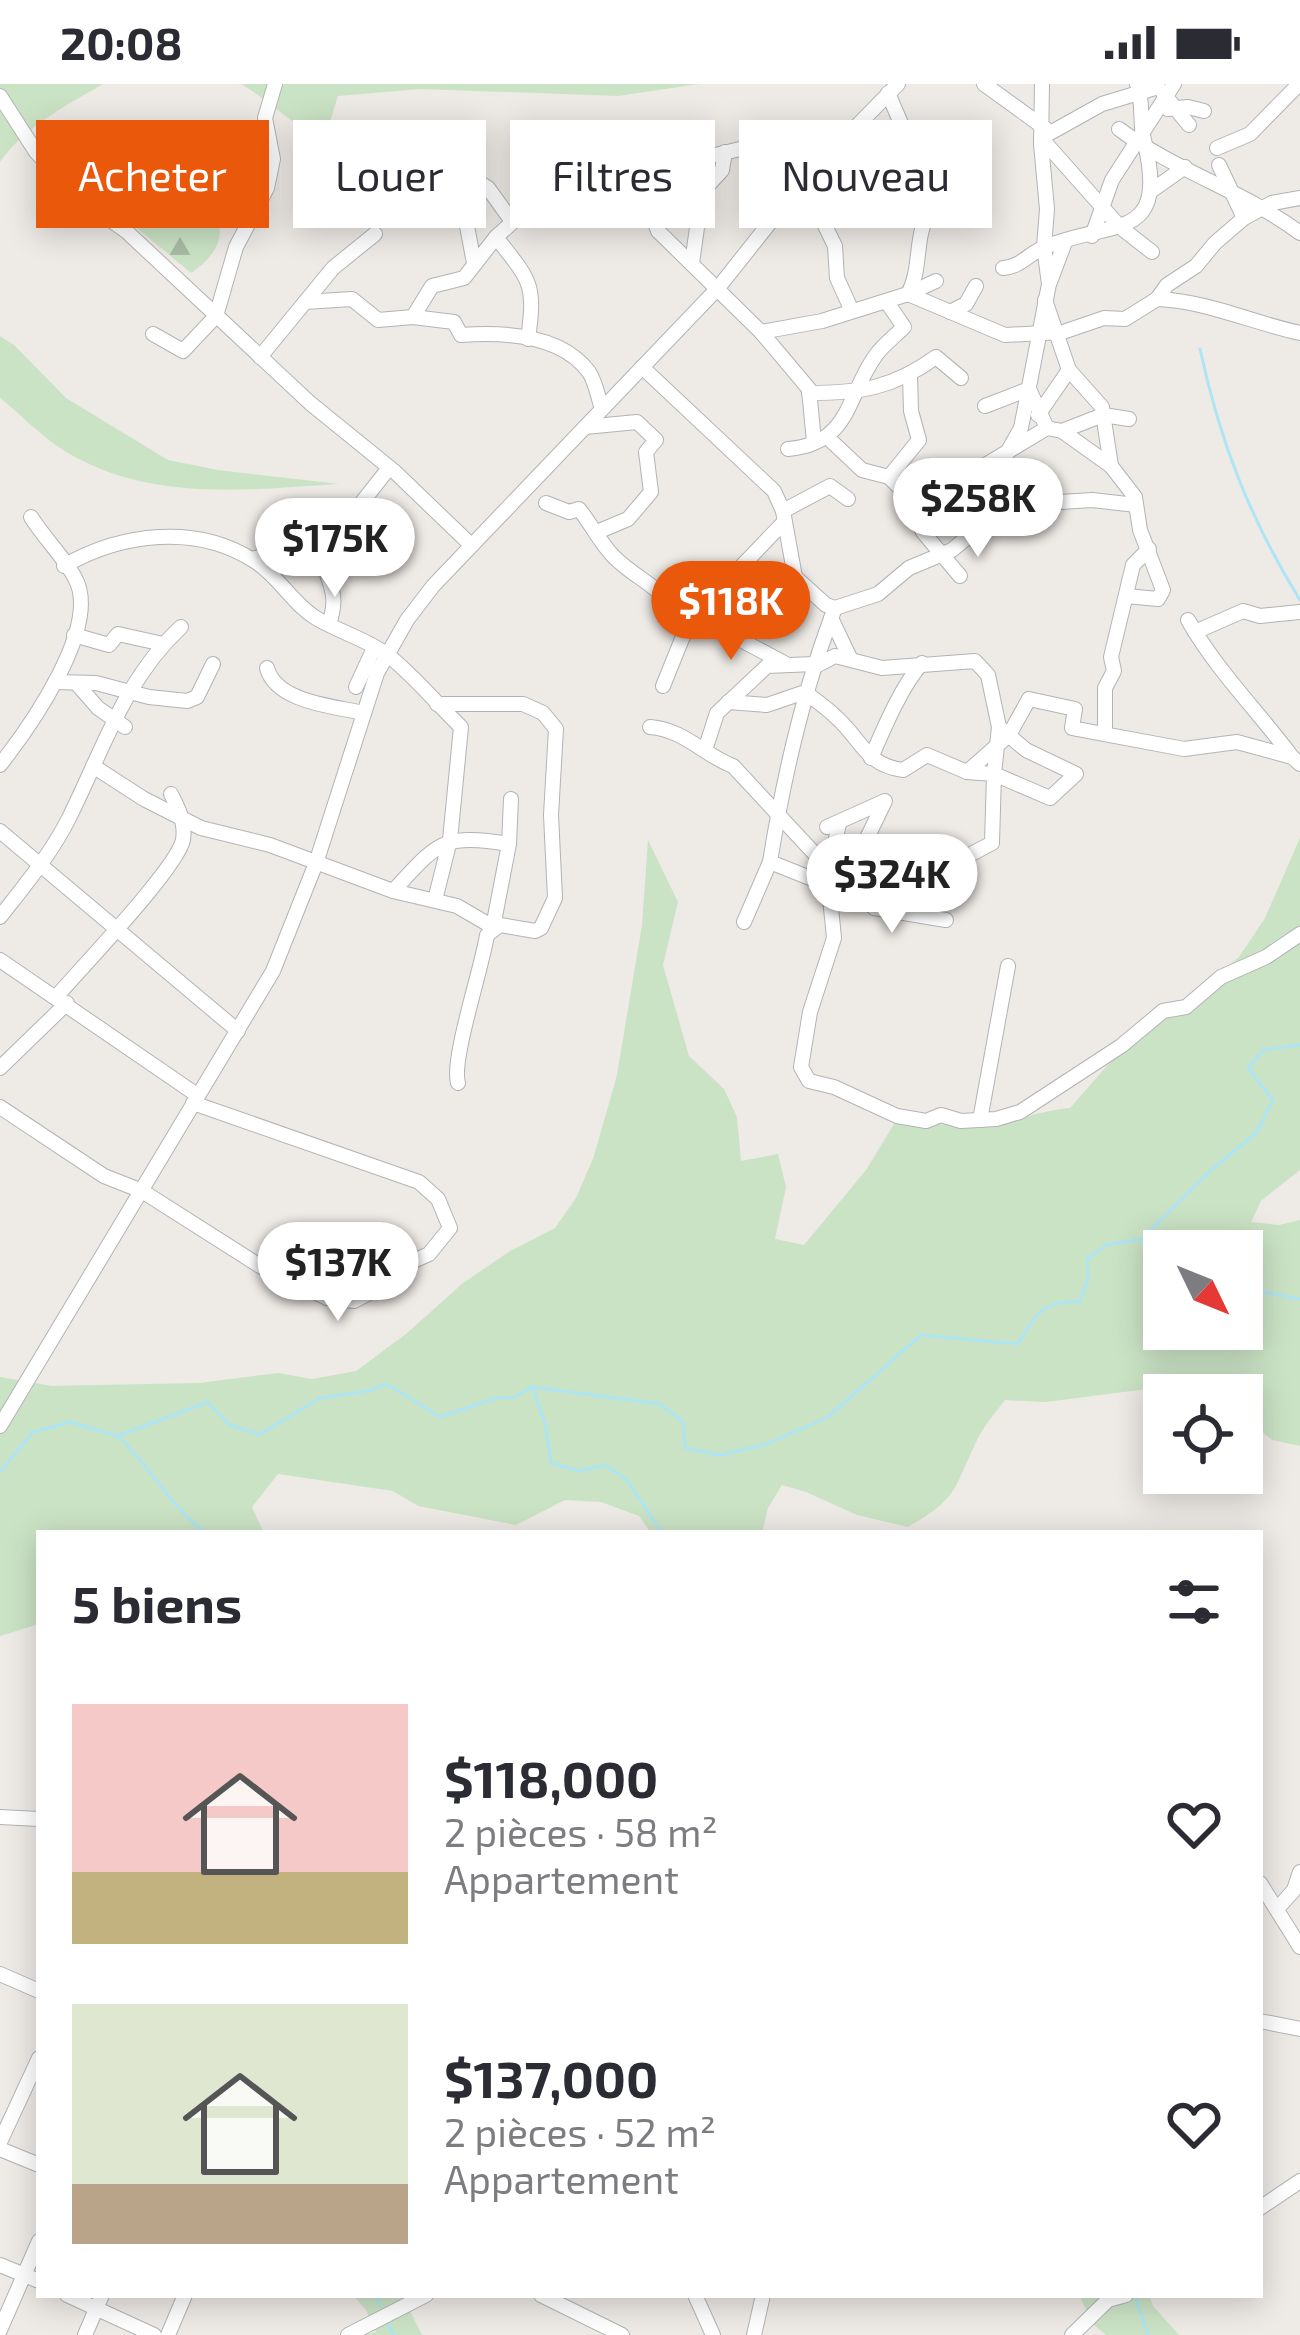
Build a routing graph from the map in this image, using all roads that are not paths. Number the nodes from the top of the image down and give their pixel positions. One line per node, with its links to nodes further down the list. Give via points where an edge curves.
1 (275, 84): 60 (street, via 265,118 272,141 267,188 236,247)
2 (984, 84): 15 (street)
3 (1042, 84): 15 (street)
4 (1094, 84): 10 (street)
5 (1299, 84): 17 (street, via 1250,134)
6 (893, 88): 12 (street); 53 (street, via 926,170 931,211 919,225)
7 (1139, 89): 8 (street); 10 (street); 16 (street)
8 (1165, 95): 11 (street); 13 (street); 16 (street)
9 (0, 96): 19 (street)
10 (1102, 104): 15 (street)
11 (1204, 110)
12 (861, 120)
13 (1189, 125)
14 (1119, 129): 16 (street)
15 (1044, 132): 28 (street); 44 (street)
16 (1142, 141): 23 (street); 26 (street); 28 (street)
17 (1216, 148)
18 (739, 149): 20 (street)
19 (36, 152)
20 (725, 152): 21 (street); 47 (street, via 722,170 702,192)
21 (715, 155)
22 (1220, 165): 25 (street)
23 (1186, 167): 25 (street); 26 (street)
24 (486, 187): 31 (street)
25 (1229, 190): 29 (street); 30 (street)
26 (1151, 191): 33 (street, via 1142,213)
27 (1300, 198): 29 (street)
28 (1102, 208): 33 (street); 42 (street)
29 (1265, 208): 30 (street); 39 (street)
30 (1244, 218): 54 (street)
31 (510, 219)
32 (510, 221): 41 (street)
33 (1120, 227): 42 (street); 45 (street)
34 (119, 228): 60 (street)
35 (467, 228): 46 (street)
36 (657, 228): 47 (street)
37 (766, 228): 52 (street)
38 (827, 228): 58 (street)
39 (1300, 233)
40 (375, 234): 57 (street)
41 (496, 236): 46 (street); 67 (street, via 534,296)
42 (1092, 236): 43 (street)
43 (1065, 242): 44 (street); 50 (street)
44 (1044, 247): 48 (street); 50 (street)
45 (1152, 252)
46 (474, 263): 61 (street, via 464,278 432,286)
47 (692, 263): 52 (street)
48 (1003, 268)
49 (936, 281): 53 (street)
50 (1049, 284): 55 (street)
51 (976, 286): 59 (street, via 967,304)
52 (718, 288): 62 (street); 69 (street)
53 (908, 294): 56 (street); 59 (street)
54 (1157, 299): 63 (street, via 1125,319); 65 (street)
55 (1045, 300): 63 (street); 64 (street)
56 (886, 301): 58 (street); 75 (street, via 904,327 875,356)
57 (305, 302): 61 (street, via 352,299 378,320); 68 (street)
58 (852, 311): 62 (street)
59 (950, 311): 64 (street, via 1005,335)
60 (216, 316): 66 (street, via 183,351); 68 (street)
61 (413, 317): 67 (street, via 454,322 461,335)
62 (761, 332): 74 (street)
63 (1056, 332): 64 (street); 70 (street)
64 (1037, 333): 73 (street)
65 (1300, 333)
66 (153, 334)
67 (528, 339): 77 (street, via 583,365)
68 (260, 357): 87 (street)
69 (642, 367): 77 (street); 93 (street, via 774,491)
70 (1070, 370): 78 (street); 80 (street)
71 (910, 376): 72 (street, via 936,357); 75 (street); 88 (street, via 919,440)
72 (961, 378)
73 (1029, 389): 76 (street); 80 (street); 82 (street)
74 (809, 393): 75 (street); 83 (street)
75 (858, 393): 83 (street)
76 (985, 406)
77 (602, 409): 81 (street)
78 (1103, 415): 79 (street); 80 (street); 86 (street)
79 (1129, 419)
80 (1050, 424): 82 (street); 85 (street); 86 (street)
81 (585, 427): 96 (street, via 637,422 656,440 646,452 651,492 628,519); 98 (street)
82 (1020, 431): 85 (street)
83 (820, 439): 84 (street); 88 (street, via 862,470)
84 (788, 449)
85 (1007, 453): 92 (street); 95 (street)
86 (1111, 466): 91 (street)
87 (389, 468): 97 (street); 98 (street)
88 (889, 477): 92 (street)
89 (848, 499): 93 (street, via 830,485)
90 (546, 502): 96 (street, via 579,509)
91 (1136, 505): 95 (street, via 1021,496); 99 (street)
92 (914, 514): 100 (street)
93 (783, 516): 106 (street, via 795,577); 107 (street)
94 (31, 517): 102 (street)
95 (982, 526): 100 (street)
96 (597, 532): 110 (street, via 664,596)
97 (334, 536): 101 (street); 108 (street, via 322,558 335,590)
98 (471, 545): 113 (street)
99 (1149, 549): 104 (street, via 1133,565); 104 (street, via 1163,590 1158,599)
100 (940, 555): 103 (street); 106 (street)
101 (252, 559): 102 (street, via 160,534 91,550); 108 (street)
102 (64, 566): 111 (street, via 78,586)
103 (960, 576)
104 (1126, 596): 131 (street, via 1105,688)
105 (1300, 612): 135 (street, via 1244,611 1192,626)
106 (833, 613): 114 (street); 118 (street)
107 (698, 617): 110 (street); 117 (street)
108 (329, 624): 113 (street)
109 (181, 627): 112 (street)
110 (684, 634): 123 (street)
111 (74, 635): 112 (street, via 109,645 118,634); 120 (street)
112 (163, 644): 124 (street)
113 (381, 651): 122 (street); 127 (street); 128 (street)
114 (850, 658): 115 (street, via 882,668); 118 (street)
115 (922, 663): 132 (street, via 975,661 988,675); 134 (street)
116 (213, 664): 124 (street, via 187,701)
117 (788, 665): 118 (street); 126 (street, via 767,666)
118 (813, 666): 125 (street)
119 (267, 668): 128 (street, via 286,692)
120 (56, 682): 121 (street); 136 (street)
121 (77, 684): 124 (street); 129 (street)
122 (356, 686)
123 (663, 686)
124 (129, 691): 129 (street)
125 (805, 692): 126 (street, via 767,705); 134 (street); 142 (street)
126 (728, 703): 133 (street, via 716,712)
127 (437, 704): 146 (street, via 461,727); 161 (street, via 523,704 556,729 549,920 535,931)
128 (363, 713): 150 (street)
129 (119, 722): 137 (street)
130 (650, 727): 133 (street, via 682,734)
131 (1105, 733): 132 (street, via 1072,728 1076,709 1029,699); 135 (street, via 1184,748 1237,742)
132 (1002, 736): 138 (street); 139 (street); 139 (street, via 1076,774 1050,798)
133 (704, 750): 142 (street, via 733,766)
134 (871, 758): 138 (street, via 903,770 927,755)
135 (1296, 761)
136 (0, 765)
137 (93, 766): 143 (street); 151 (street)
138 (968, 772): 139 (street)
139 (994, 774): 156 (street, via 992,843)
140 (171, 794): 143 (street)
141 (511, 799): 147 (street)
142 (778, 813): 149 (street); 152 (street)
143 (181, 816): 144 (street); 148 (street)
144 (210, 830): 148 (street); 150 (street)
145 (0, 831): 151 (street)
146 (450, 840): 147 (street); 154 (street); 155 (street)
147 (509, 844): 161 (street)
148 (182, 846): 160 (street)
149 (770, 862): 153 (street); 159 (street)
150 (316, 863): 154 (street); 166 (street, via 273,971)
151 (39, 867): 157 (street); 160 (street)
152 (827, 867): 153 (street); 153 (street, via 833,825 885,800 853,867)
153 (835, 886): 156 (street); 171 (street, via 834,938 802,1067 809,1081 896,1116)
154 (393, 891): 155 (street)
155 (435, 899): 161 (street)
156 (864, 901): 158 (street)
157 (0, 916)
158 (946, 920)
159 (744, 922)
160 (116, 927): 165 (street); 166 (street)
161 (493, 927): 168 (street, via 456,1058)
162 (1300, 934): 171 (street, via 1221,977 1186,1007 1163,1011 1020,1112)
163 (0, 960): 165 (street)
164 (1008, 966): 171 (street)
165 (62, 1000): 167 (street); 169 (street)
166 (238, 1031): 169 (street)
167 (0, 1068)
168 (458, 1083)
169 (195, 1099): 172 (street); 174 (street, via 419,1182 438,1198 450,1228 429,1255 407,1264 401,1280)
170 (0, 1107): 172 (street, via 104,1176)
171 (980, 1120)
172 (142, 1191): 174 (street, via 327,1298 354,1301); 175 (street)
173 (377, 1270): 174 (street)
174 (373, 1291)
175 (0, 1426)
176 (0, 1817): 177 (street)
177 (36, 1819)
178 (1300, 1872): 180 (street)
179 (1263, 1888): 180 (street)
180 (1276, 1910): 181 (street)
181 (1300, 1947)
182 (0, 1974): 183 (street)
183 (36, 1990)
184 (1263, 2022): 185 (street)
185 (1300, 2029)
186 (36, 2064): 187 (street)
187 (0, 2145): 188 (street)
188 (36, 2163)
189 (1300, 2181): 190 (street)
190 (1263, 2206)
191 (0, 2265): 192 (street)
192 (32, 2278): 200 (street)
193 (184, 2298): 203 (street)
194 (420, 2298): 204 (street)
195 (547, 2298): 205 (street)
196 (695, 2298): 206 (street)
197 (762, 2298): 207 (street)
198 (1115, 2298): 208 (street)
199 (99, 2302): 201 (street); 202 (street)
200 (0, 2330)
201 (85, 2335)
202 (154, 2335)
203 (168, 2335)
204 (348, 2335)
205 (622, 2335)
206 (713, 2335)
207 (754, 2335)
208 (1072, 2335)

